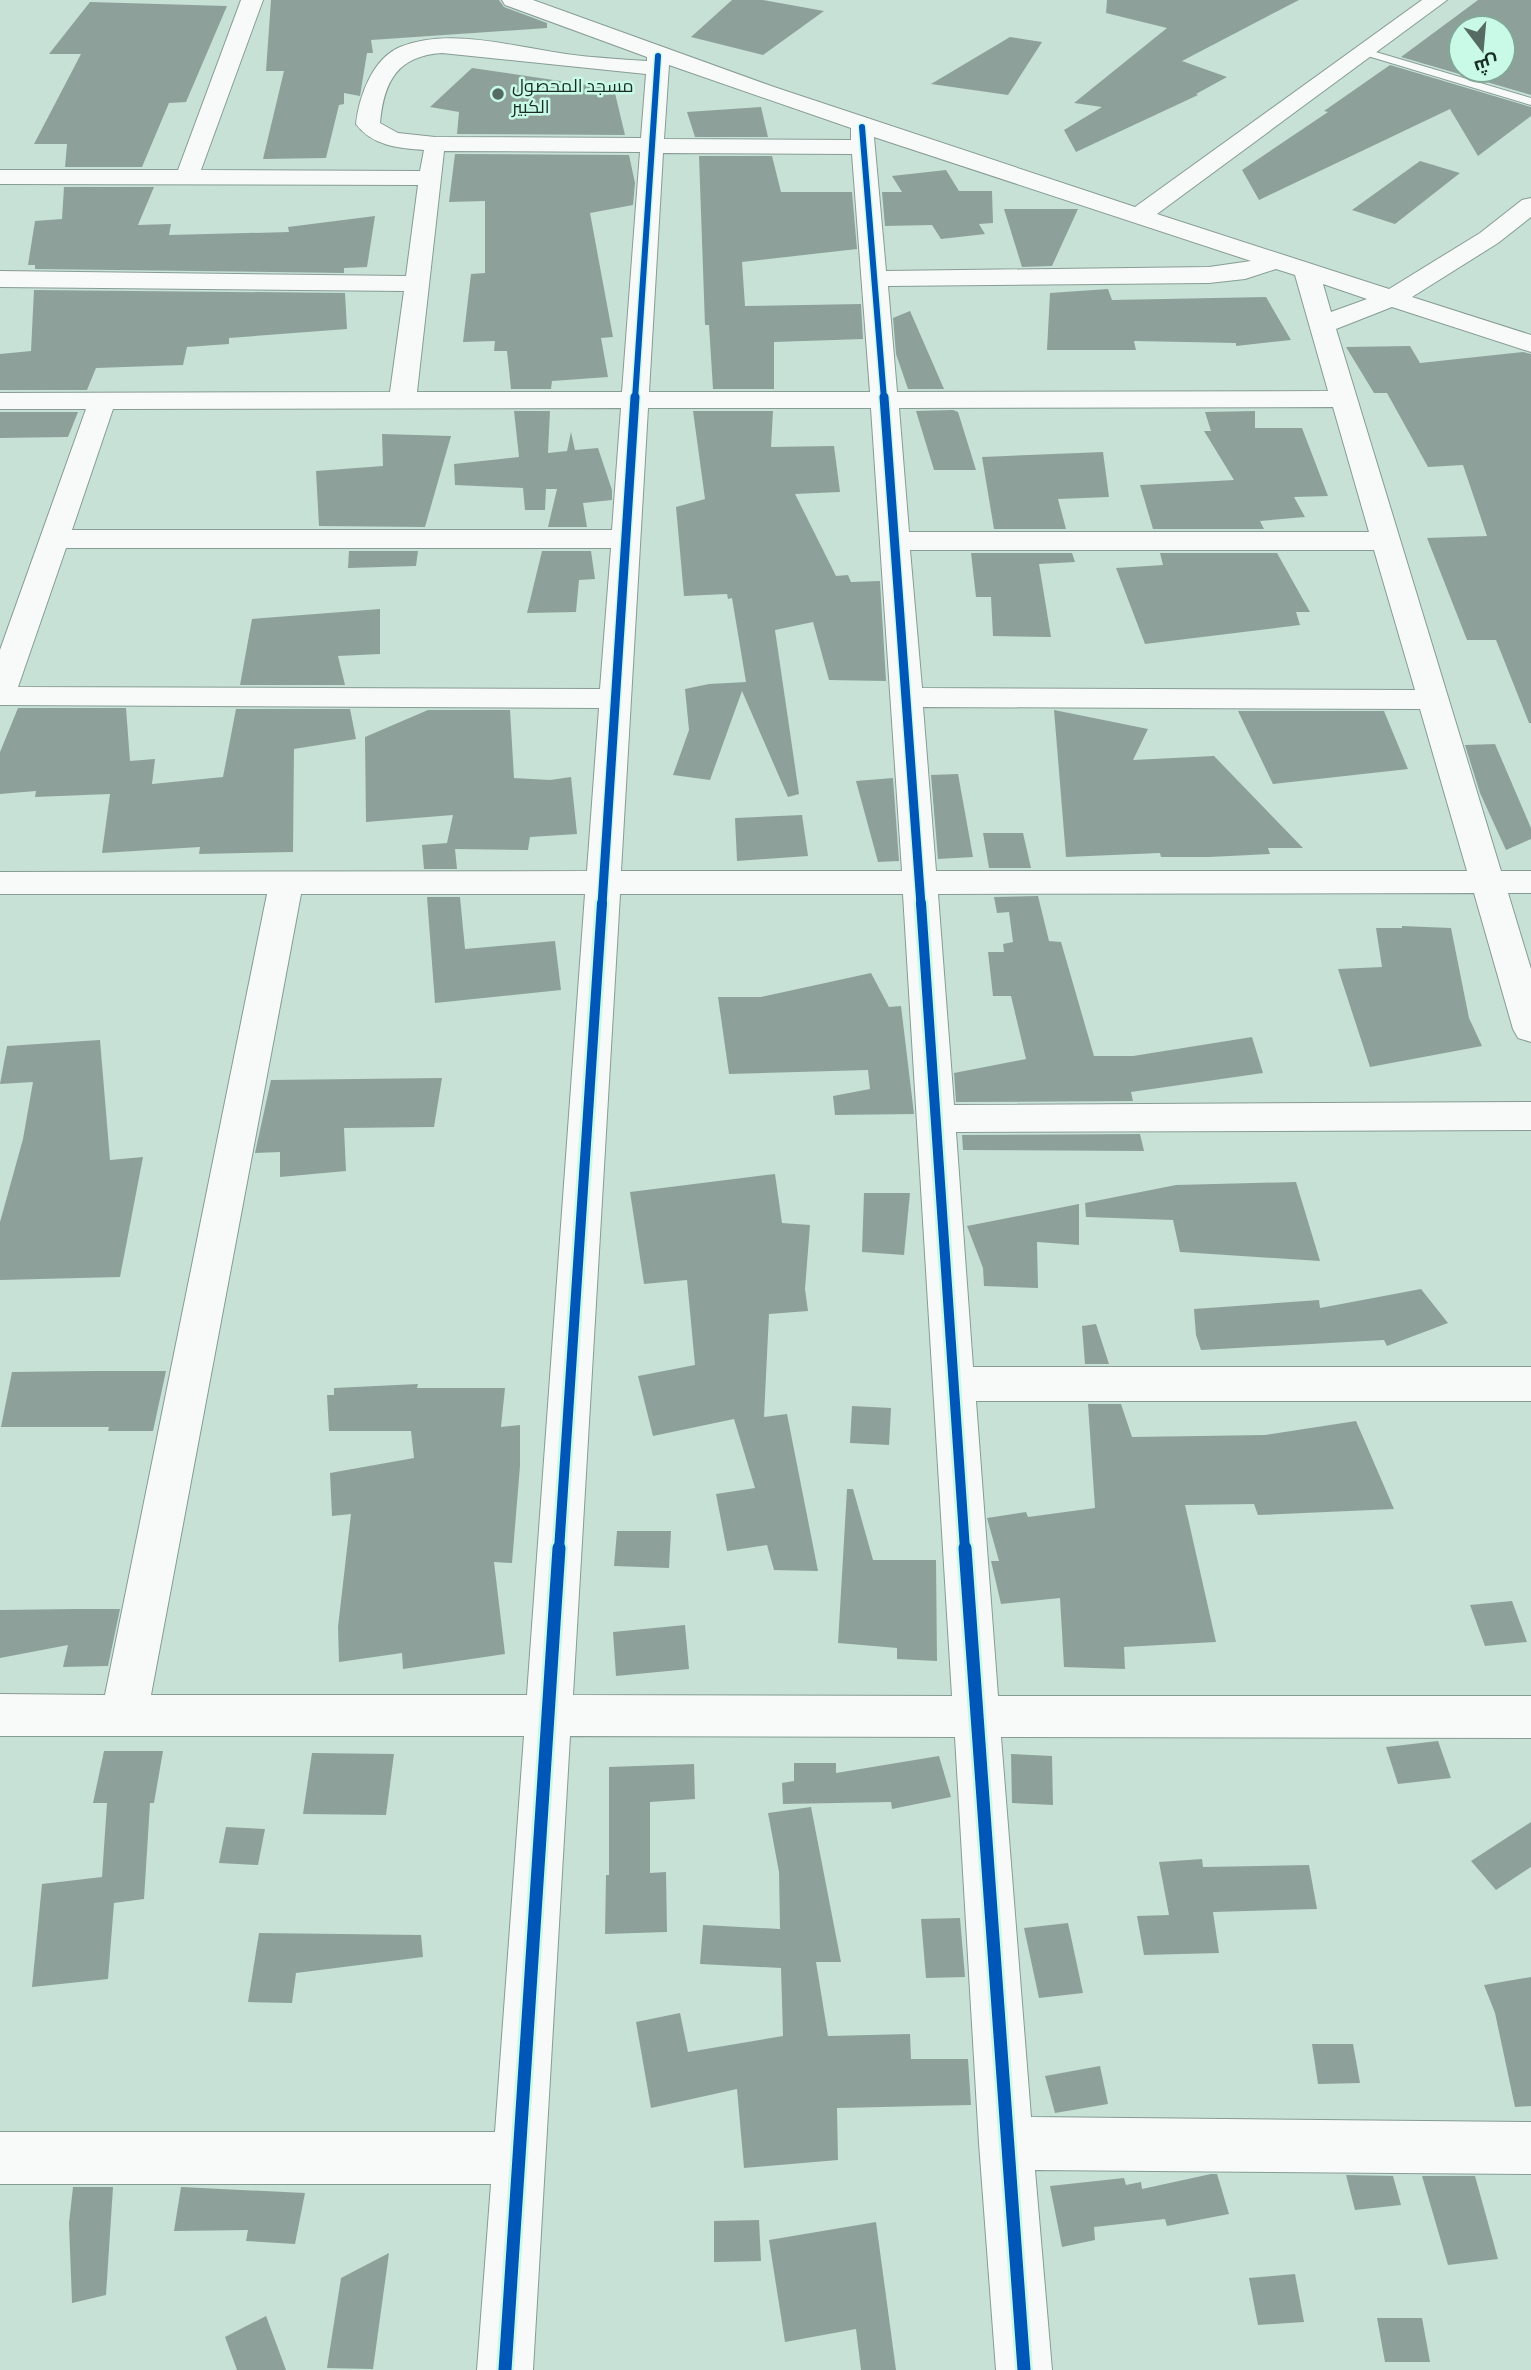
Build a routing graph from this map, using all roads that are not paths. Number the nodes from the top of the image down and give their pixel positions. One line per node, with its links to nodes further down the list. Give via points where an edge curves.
1 (252, 0): 11 (street)
2 (513, 0): 5 (street)
3 (1436, 0): 4 (street)
4 (1365, 52): 6 (lane); 14 (street)
5 (658, 62): 7 (street); 8 (street, via 591,64 442,47 408,52 385,72 368,124 393,139); 9 (street)
6 (1531, 102)
7 (863, 137): 9 (street); 14 (street); 18 (street)
8 (435, 144): 9 (street); 12 (street)
9 (652, 147): 26 (street)
10 (0, 177): 11 (street)
11 (187, 177): 12 (street)
12 (431, 178): 19 (street)
13 (1531, 205): 20 (street, via 1489,238)
14 (1139, 216): 15 (street)
15 (1276, 261): 16 (street); 18 (street, via 1209,275)
16 (1306, 271): 20 (street); 21 (street)
17 (0, 279): 19 (street)
18 (874, 279): 27 (street)
19 (418, 284): 23 (street)
20 (1392, 298): 21 (street); 22 (street)
21 (1322, 325): 24 (street)
22 (1531, 344)
23 (403, 399): 25 (street); 26 (street)
24 (1344, 399): 27 (street); 32 (street)
25 (103, 400): 28 (street); 29 (street)
26 (635, 400): 27 (street); 30 (street)
27 (883, 400): 31 (street)
28 (0, 401)
29 (54, 539): 30 (street); 33 (street)
30 (626, 539): 35 (street)
31 (894, 541): 32 (street); 34 (street)
32 (1387, 541): 36 (street)
33 (0, 695): 35 (street)
34 (906, 697): 36 (street); 37 (street)
35 (615, 699): 42 (street)
36 (1433, 700): 38 (street)
37 (920, 882): 38 (street); 42 (street); 45 (street)
38 (1487, 882): 39 (street); 43 (street)
39 (1531, 882)
40 (0, 883): 41 (street)
41 (286, 883): 42 (street); 49 (street)
42 (604, 883): 50 (street)
43 (1531, 1029)
44 (1531, 1116): 45 (street)
45 (936, 1119): 46 (street)
46 (954, 1384): 47 (street); 51 (street)
47 (1531, 1384)
48 (0, 1715): 49 (street)
49 (124, 1715): 50 (street)
50 (548, 1716): 51 (street); 56 (street)
51 (976, 1716): 52 (street); 53 (street)
52 (1531, 1717)
53 (1006, 2143): 54 (street); 58 (street)
54 (1531, 2148)
55 (0, 2158): 56 (street)
56 (519, 2158): 57 (street)
57 (505, 2370)
58 (1024, 2370)

